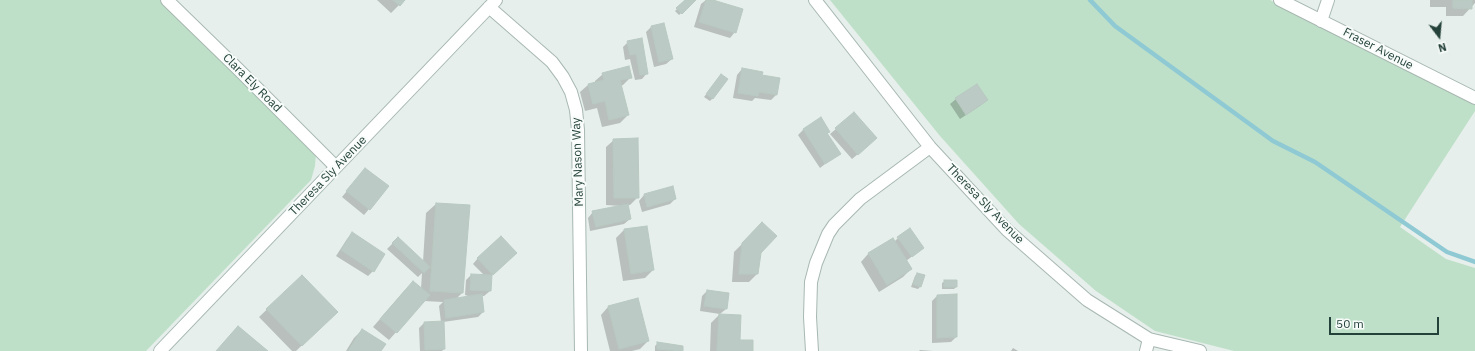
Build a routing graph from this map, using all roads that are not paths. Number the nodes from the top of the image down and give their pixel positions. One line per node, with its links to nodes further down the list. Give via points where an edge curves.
1 (167, 0): 9 (street, Clara Ely Road)
2 (815, 0): 8 (street, Theresa Sly Avenue)
3 (1280, 0): 6 (street, Fraser Avenue)
4 (1328, 0): 6 (street)
5 (493, 4): 9 (street, Theresa Sly Avenue); 12 (street, Mary Nason Way, via 552,62 571,92 576,110)
6 (1321, 21): 7 (street, Fraser Avenue)
7 (1475, 98)
8 (930, 147): 10 (street, Theresa Sly Avenue, via 1007,230 1087,300); 13 (street, via 860,199 828,234 811,282)
9 (336, 168): 11 (street, Theresa Sly Avenue)
10 (1150, 339): 14 (street); 15 (street, Theresa Sly Avenue)
11 (160, 351)
12 (581, 351)
13 (812, 351)
14 (1146, 351)
15 (1200, 351)

